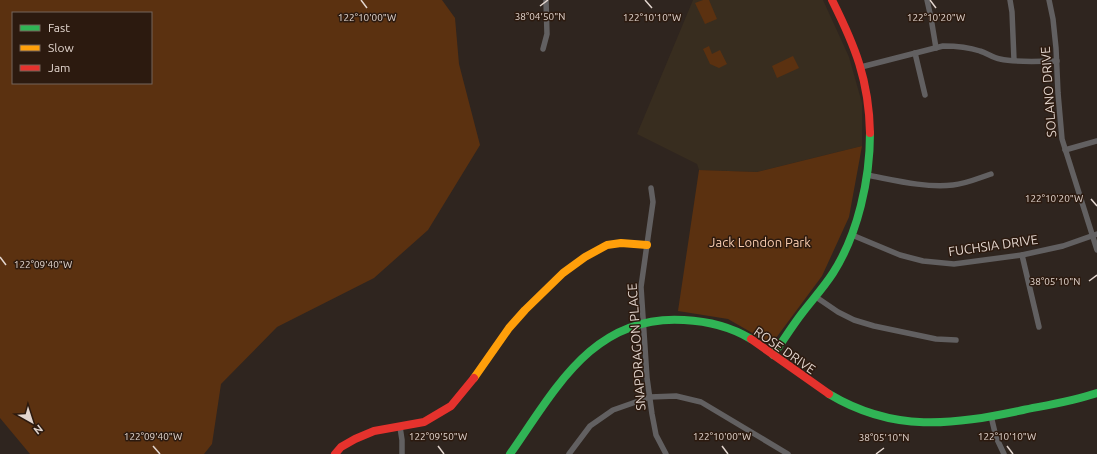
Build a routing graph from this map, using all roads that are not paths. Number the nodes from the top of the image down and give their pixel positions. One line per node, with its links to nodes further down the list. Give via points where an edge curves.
1 (546, 0): 7 (street, via 547,34)
2 (832, 0): 11 (street)
3 (927, 0): 6 (street)
4 (1010, 0): 9 (street)
5 (1049, 0): 10 (street, SOLANO DRIVE)
6 (936, 48): 8 (street); 9 (street, via 968,48 1000,59)
7 (543, 49)
8 (915, 53): 11 (street); 12 (street)
9 (1014, 60): 10 (street)
10 (1057, 61): 14 (street, SOLANO DRIVE, via 1060,126)
11 (861, 67): 16 (street, via 869,113)
12 (925, 95)
13 (1097, 141): 14 (street)
14 (1065, 150): 18 (street, SOLANO DRIVE)
15 (991, 174): 16 (street, via 954,185 936,186)
16 (867, 175): 19 (street)
17 (651, 188): 20 (street, SNAPDRAGON PLACE, via 653,202)
18 (1095, 234): 21 (street, SOLANO DRIVE); 22 (street, FUCHSIA DRIVE, via 1063,246)
19 (852, 235): 22 (street, FUCHSIA DRIVE, via 900,256 938,263 954,264); 23 (street, via 836,268)
20 (647, 245): 24 (street, SNAPDRAGON PLACE, via 641,286); 31 (street, via 621,243 607,246 585,257 563,273 509,328 451,406 424,422)
21 (1097, 250)
22 (1022, 254): 25 (street)
23 (816, 297): 26 (street, via 854,320 936,339); 27 (street)
24 (643, 323): 27 (street, ROSE DRIVE, via 670,319 704,321 742,334); 29 (street, SNAPDRAGON PLACE); 34 (street, ROSE DRIVE, via 607,338 577,362)
25 (1039, 327)
26 (956, 340)
27 (773, 355): 30 (street, ROSE DRIVE, via 832,396 858,410 874,415 909,421 946,423)
28 (1097, 393): 30 (street, ROSE DRIVE)
29 (650, 397): 35 (street, via 613,410 599,419 590,426); 36 (street, SNAPDRAGON PLACE, via 656,435); 37 (street, via 676,396 701,402)
30 (991, 416): 38 (street, via 996,437)
31 (400, 428): 32 (street, via 374,431 355,439); 33 (street)
32 (335, 454)
33 (402, 454)
34 (510, 454)
35 (569, 454)
36 (666, 454)
37 (788, 454)
38 (1004, 454)

